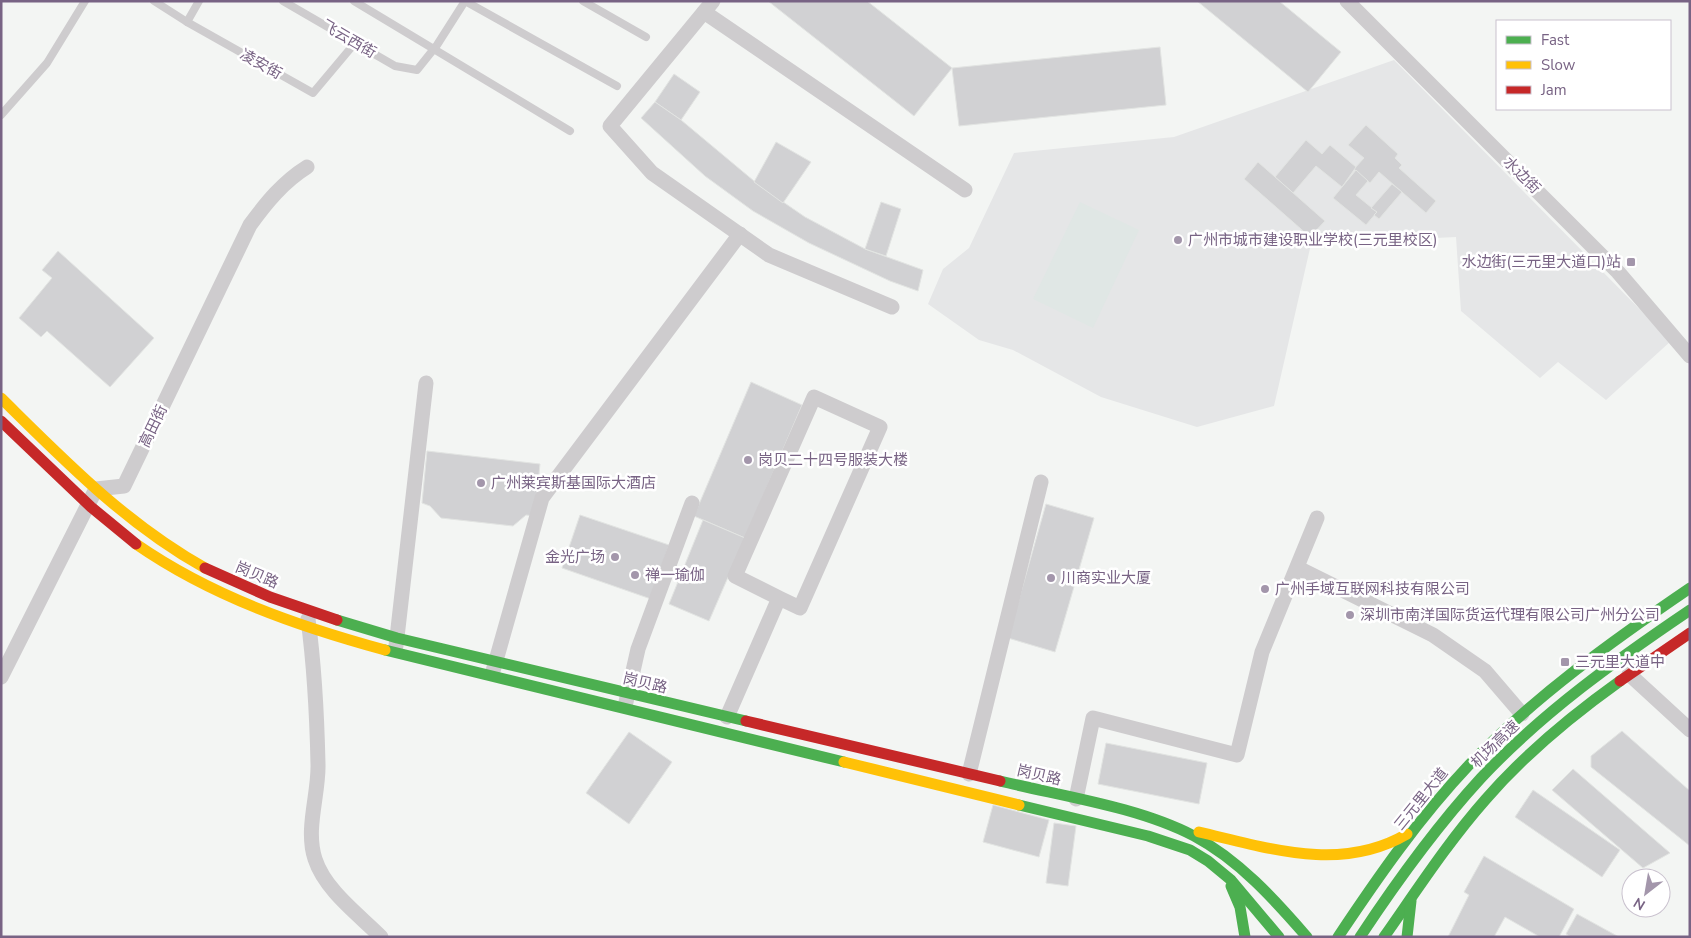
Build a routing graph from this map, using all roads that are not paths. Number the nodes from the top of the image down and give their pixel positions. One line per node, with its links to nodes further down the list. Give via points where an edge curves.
1 (85, 1): 15 (lane, via 47,63)
2 (154, 1): 10 (lane, 凌安街)
3 (198, 1): 10 (lane)
4 (283, 1): 12 (lane, 飞云西街)
5 (354, 1): 13 (lane)
6 (465, 1): 13 (lane); 14 (lane)
7 (584, 1): 11 (lane)
8 (1348, 1): 21 (street, 水边街, via 1618,272)
9 (708, 7): 18 (street); 19 (street, via 610,126 652,173)
10 (187, 22): 12 (lane, 凌安街, via 313,93)
11 (646, 37)
12 (355, 43): 13 (lane, 飞云西街, via 395,66 416,70)
13 (434, 49): 16 (lane)
14 (617, 86)
15 (1, 115)
16 (570, 131)
17 (307, 167): 26 (street, 高田街, via 279,189 250,226 124,486)
18 (965, 190)
19 (740, 234): 20 (street, via 769,255); 38 (street, via 542,498)
20 (892, 307)
21 (1690, 356)
22 (426, 383): 37 (street)
23 (1, 398): 26 (main road, 岗贝路)
24 (1, 421): 28 (main road, 岗贝路)
25 (1041, 482): 47 (street)
26 (96, 488): 28 (street); 34 (main road, 岗贝路, via 130,519 181,554 228,579)
27 (692, 503): 42 (street, via 638,648)
28 (90, 504): 35 (main road, 岗贝路, via 134,542 166,564 225,595); 40 (street)
29 (1317, 518): 30 (street)
30 (1298, 568): 44 (street, via 1433,635 1485,671); 48 (street, via 1262,652 1237,755 1093,718)
31 (1690, 588): 44 (main road, 三元里大道, via 1586,662)
32 (779, 598): 32 (street, via 735,576 814,397 880,427 800,608); 45 (street)
33 (1690, 610): 58 (main road, 机场高速, via 1579,689 1490,769 1411,863)
34 (306, 611): 35 (street); 37 (main road, 岗贝路)
35 (309, 628): 37 (main road, 岗贝路); 53 (street, via 318,765 312,830 314,857 322,874 338,894)
36 (1690, 633): 39 (main road)
37 (396, 646): 38 (main road, 岗贝路); 41 (main road, 岗贝路)
38 (495, 662): 41 (street); 42 (main road, 岗贝路)
39 (1629, 674): 46 (street); 52 (main road, via 1557,729 1500,783)
40 (1, 677)
41 (491, 677): 43 (main road, 岗贝路)
42 (628, 694): 43 (street); 45 (main road, 岗贝路)
43 (624, 710): 51 (main road, 岗贝路, via 1148,836 1194,852)
44 (1522, 714): 50 (main road, 三元里大道, via 1467,767)
45 (727, 717): 47 (main road, 岗贝路)
46 (1690, 730)
47 (969, 774): 48 (main road, 岗贝路)
48 (1076, 799): 49 (main road, 岗贝路)
49 (1176, 828): 50 (main road, via 1328,855 1361,853 1386,846); 56 (main road, 岗贝路, via 1215,848 1238,866)
50 (1416, 828): 57 (main road, 三元里大道)
51 (1225, 872): 54 (main road, via 1240,907); 55 (main road, 岗贝路, via 1255,904)
52 (1412, 898): 59 (main road); 60 (main road)
53 (381, 937)
54 (1245, 937)
55 (1279, 937)
56 (1307, 937)
57 (1338, 937)
58 (1360, 937)
59 (1384, 937)
60 (1407, 937)

